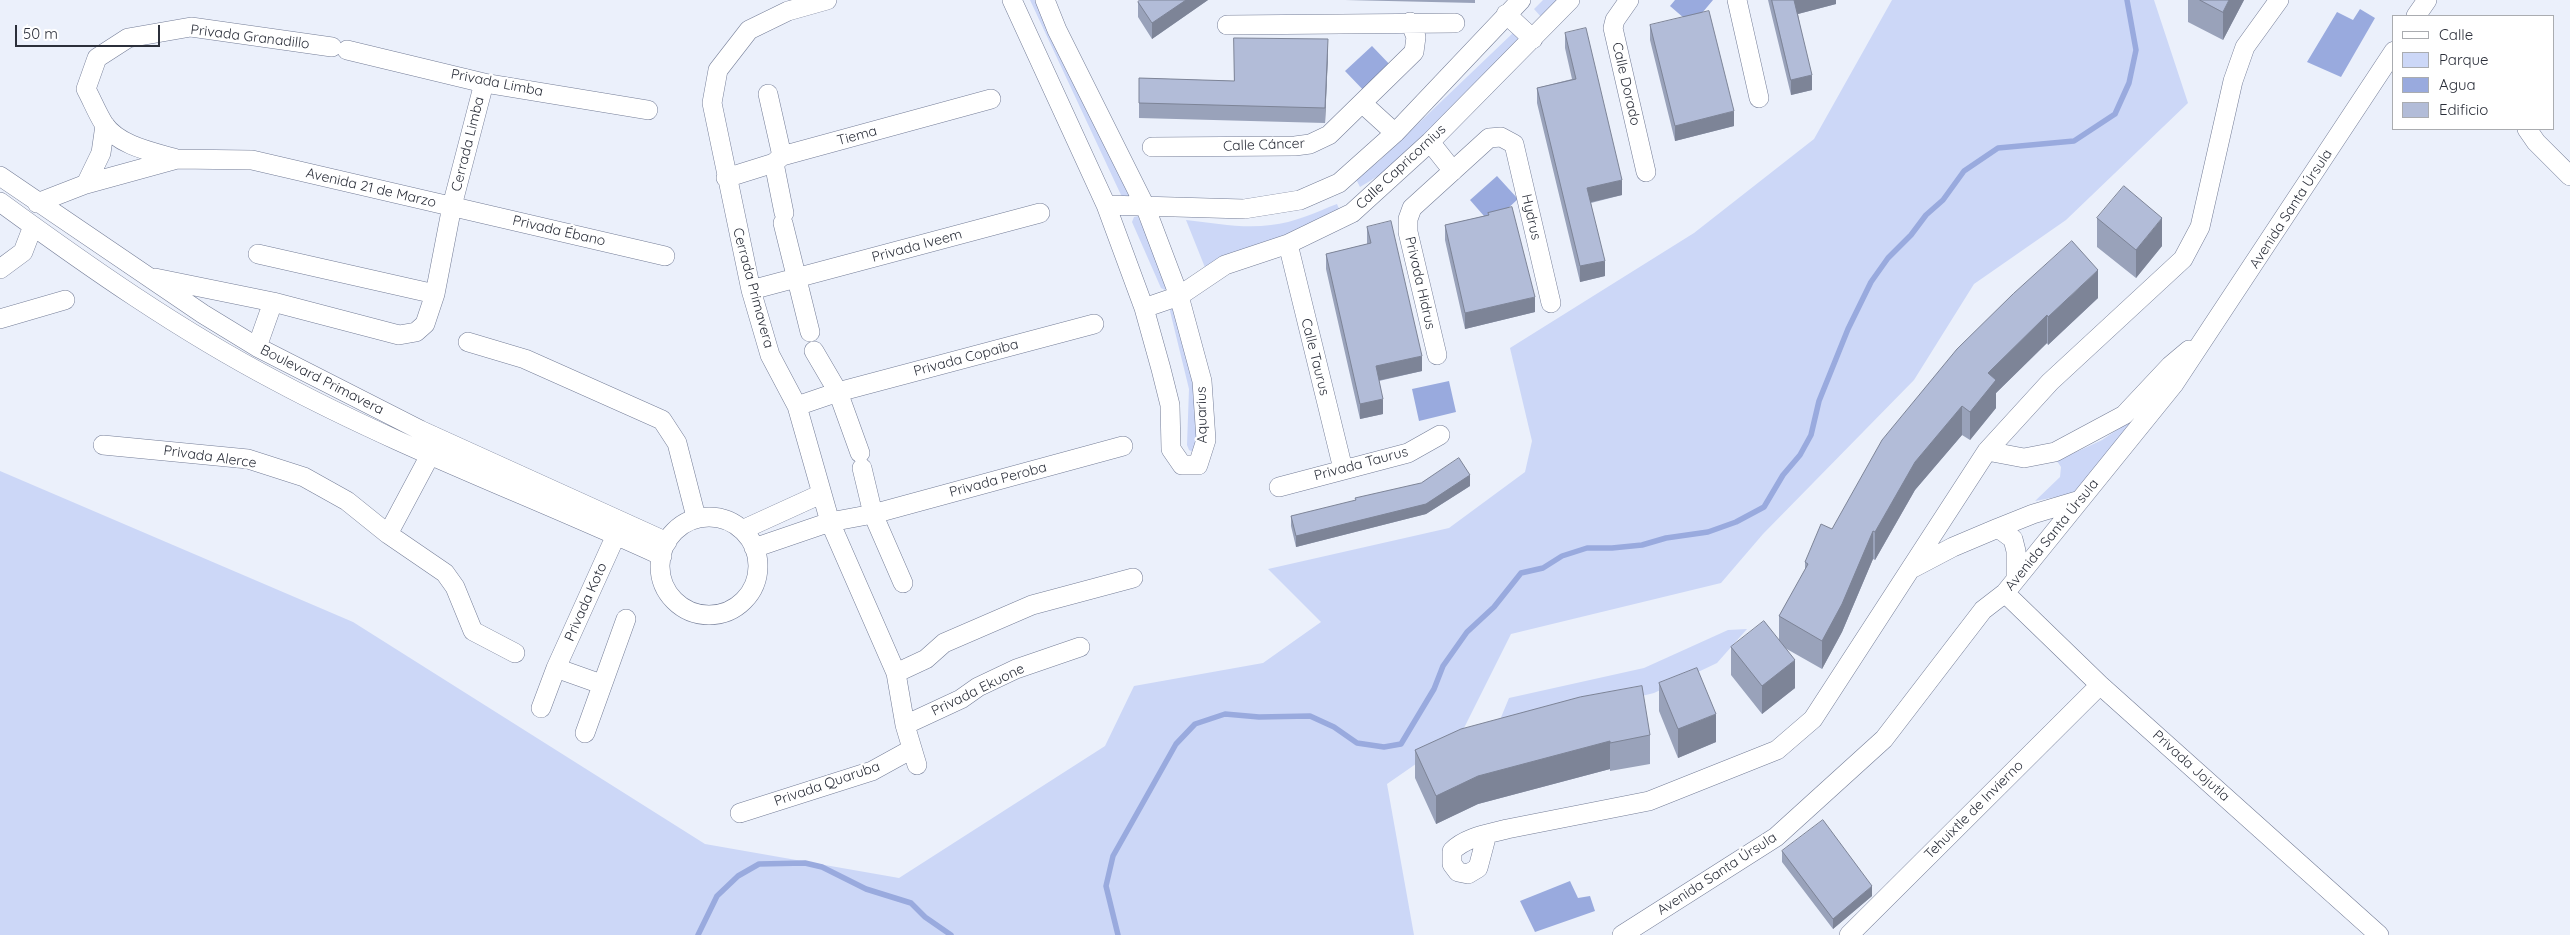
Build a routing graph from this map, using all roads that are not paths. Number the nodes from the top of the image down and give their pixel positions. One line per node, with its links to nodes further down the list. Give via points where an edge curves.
1 (826, 0): 36 (street, Cerrada Primavera, via 788,11 749,30 718,70 712,103)
2 (1012, 0): 41 (street, Aquarius)
3 (1045, 0): 43 (street, Aquarius)
4 (1521, 0): 10 (street, Calle Capricornius)
5 (1570, 0): 15 (street, Calle Capricornius)
6 (1629, 0): 33 (street, Calle Dorado, via 1613,28)
7 (1737, 0): 20 (street)
8 (2279, 0): 75 (street, via 2245,47 2233,81 2200,227 2183,259 2050,382)
9 (2427, 0): 11 (street)
10 (1506, 14): 15 (street); 26 (street, Calle Capricornius)
11 (2417, 15)
12 (1410, 22): 13 (street); 14 (street); 22 (street, Calle Cáncer, via 1416,37 1414,52)
13 (1455, 23)
14 (1227, 25)
15 (1533, 39): 28 (street, Calle Capricornius)
16 (339, 48): 18 (street, Privada Limba); 24 (street, Privada Granadillo, via 191,27 128,38 97,58 86,88)
17 (2392, 54): 64 (street, Avenida Santa Úrsula)
18 (484, 83): 23 (street, Privada Limba); 42 (street, Cerrada Limba)
19 (768, 94): 31 (street)
20 (1760, 98)
21 (991, 100): 31 (street, Tiema)
22 (1362, 104): 26 (street); 29 (street, Calle Cáncer, via 1329,136 1310,144)
23 (648, 110)
24 (105, 125): 30 (street, via 118,137 138,147); 38 (street, via 101,153)
25 (2528, 130): 35 (street)
26 (1396, 133): 37 (street, Calle Capricornius)
27 (1501, 137): 32 (street, Privada Hidrus, via 1489,138); 59 (street, Hydrus, via 1514,144)
28 (1430, 142): 32 (street); 45 (street, Calle Capricornius)
29 (1152, 147)
30 (177, 159): 38 (street, Avenida 21 de Marzo); 42 (street, Avenida 21 de Marzo, via 252,160)
31 (778, 160): 36 (street, Tiema); 52 (street, via 784,218)
32 (1453, 171): 68 (street, Privada Hidrus, via 1412,208 1408,219 1408,232)
33 (1646, 172)
34 (0, 176): 40 (street, Boulevard Primavera)
35 (2570, 176)
36 (726, 178): 53 (street, Cerrada Primavera)
37 (1338, 183): 43 (street, Calle Capricornius, via 1300,200 1244,209); 45 (street, via 1338,192)
38 (86, 184): 40 (street, Avenida 21 de Marzo)
39 (0, 202): 46 (street, Boulevard Primavera)
40 (37, 203): 51 (street, Boulevard Primavera)
41 (1106, 205): 43 (street, Calle Capricornius); 60 (street, Aquarius)
42 (452, 206): 49 (street, Privada Ébano); 55 (street, Avenida 21 de Marzo)
43 (1145, 206): 56 (street, Aquarius)
44 (1040, 213): 52 (street, Privada Iveem)
45 (1352, 213): 47 (street, Calle Capricornius)
46 (33, 226): 50 (street, via 23,252); 54 (street, Boulevard Primavera)
47 (1288, 244): 56 (street, Calle Capricornius, via 1225,266); 77 (street, Calle Taurus)
48 (258, 254): 55 (street)
49 (665, 256)
50 (0, 269)
51 (145, 276): 54 (street); 58 (street, Avenida 21 de Marzo); 66 (street, Boulevard Primavera)
52 (796, 278): 53 (street, Privada Iveem); 63 (street)
53 (751, 290): 70 (street, Cerrada Primavera, via 770,355)
54 (130, 293): 76 (street, Boulevard Primavera, via 184,329 276,382)
55 (435, 294): 58 (street, Avenida 21 de Marzo, via 425,324 416,332 399,334)
56 (1179, 296): 60 (street, Calle Capricornius); 60 (street, Aquarius, via 1202,381 1206,440 1198,465 1182,465 1171,449 1170,405)
57 (66, 300): 61 (street)
58 (273, 302): 66 (street)
59 (1551, 303)
60 (1144, 308)
61 (0, 319)
62 (1094, 324): 69 (street, Privada Copaiba)
63 (810, 332)
64 (2205, 336): 75 (street, via 2170,366 2124,415 2055,452 2024,458); 80 (street, Avenida Santa Úrsula, via 2174,384)
65 (468, 342): 82 (street, via 525,359 662,420 677,442)
66 (257, 347): 72 (street, Boulevard Primavera)
67 (814, 351): 69 (street)
68 (1437, 356)
69 (838, 392): 70 (street, Privada Copaiba); 81 (street, via 861,460)
70 (797, 406): 79 (street, Cerrada Primavera)
71 (1440, 435): 77 (street, Privada Taurus, via 1408,453)
72 (440, 438): 76 (street); 84 (street, Boulevard Primavera)
73 (103, 445): 87 (street, Privada Alerce, via 248,459 304,477 346,501)
74 (1123, 446): 81 (street, Privada Peroba)
75 (1987, 451): 90 (street)
76 (430, 455): 84 (street, Boulevard Primavera); 87 (street)
77 (1343, 469): 78 (street, Privada Taurus)
78 (1279, 487)
79 (820, 494): 83 (street, Cerrada Primavera); 86 (street)
80 (2080, 500): 85 (street); 93 (street, Avenida Santa Úrsula)
81 (873, 514): 83 (street, Privada Peroba); 92 (street)
82 (696, 517): 86 (street, via 712,516 732,522); 89 (street, via 674,532)
83 (830, 522): 88 (street); 98 (street, Cerrada Primavera)
84 (619, 528): 89 (street, Boulevard Primavera); 97 (street, Privada Koto)
85 (1998, 528): 90 (street); 93 (street, via 2013,539 2016,551)
86 (742, 530): 88 (street)
87 (388, 534): 96 (street, Privada Alerce, via 445,573 455,587 473,631)
88 (754, 548): 89 (street, via 758,575 749,595 734,609 714,615 693,612 671,597 660,568)
89 (665, 549)
90 (1911, 569): 106 (street, via 1813,719 1777,750 1648,801)
91 (1133, 578): 98 (street, via 1032,605 944,643 926,659)
92 (903, 583)
93 (2011, 586): 100 (street, Privada Jojutla); 107 (street, Avenida Santa Úrsula, via 1983,610 1884,739 1776,837)
94 (626, 619): 99 (street)
95 (1080, 647): 102 (street, Privada Ekuone, via 1016,669)
96 (514, 653)
97 (556, 668): 99 (street); 101 (street, Privada Koto)
98 (896, 672): 102 (street, Cerrada Primavera)
99 (601, 684): 103 (street)
100 (2100, 685): 108 (street, Tehuixtle de Invierno); 109 (street, Privada Jojutla)
101 (541, 708)
102 (904, 725): 104 (street, Cerrada Primavera)
103 (585, 733)
104 (914, 757): 105 (street, Privada Quaruba)
105 (740, 813)
106 (1487, 834)
107 (1622, 935)
108 (1849, 935)
109 (2380, 935)

